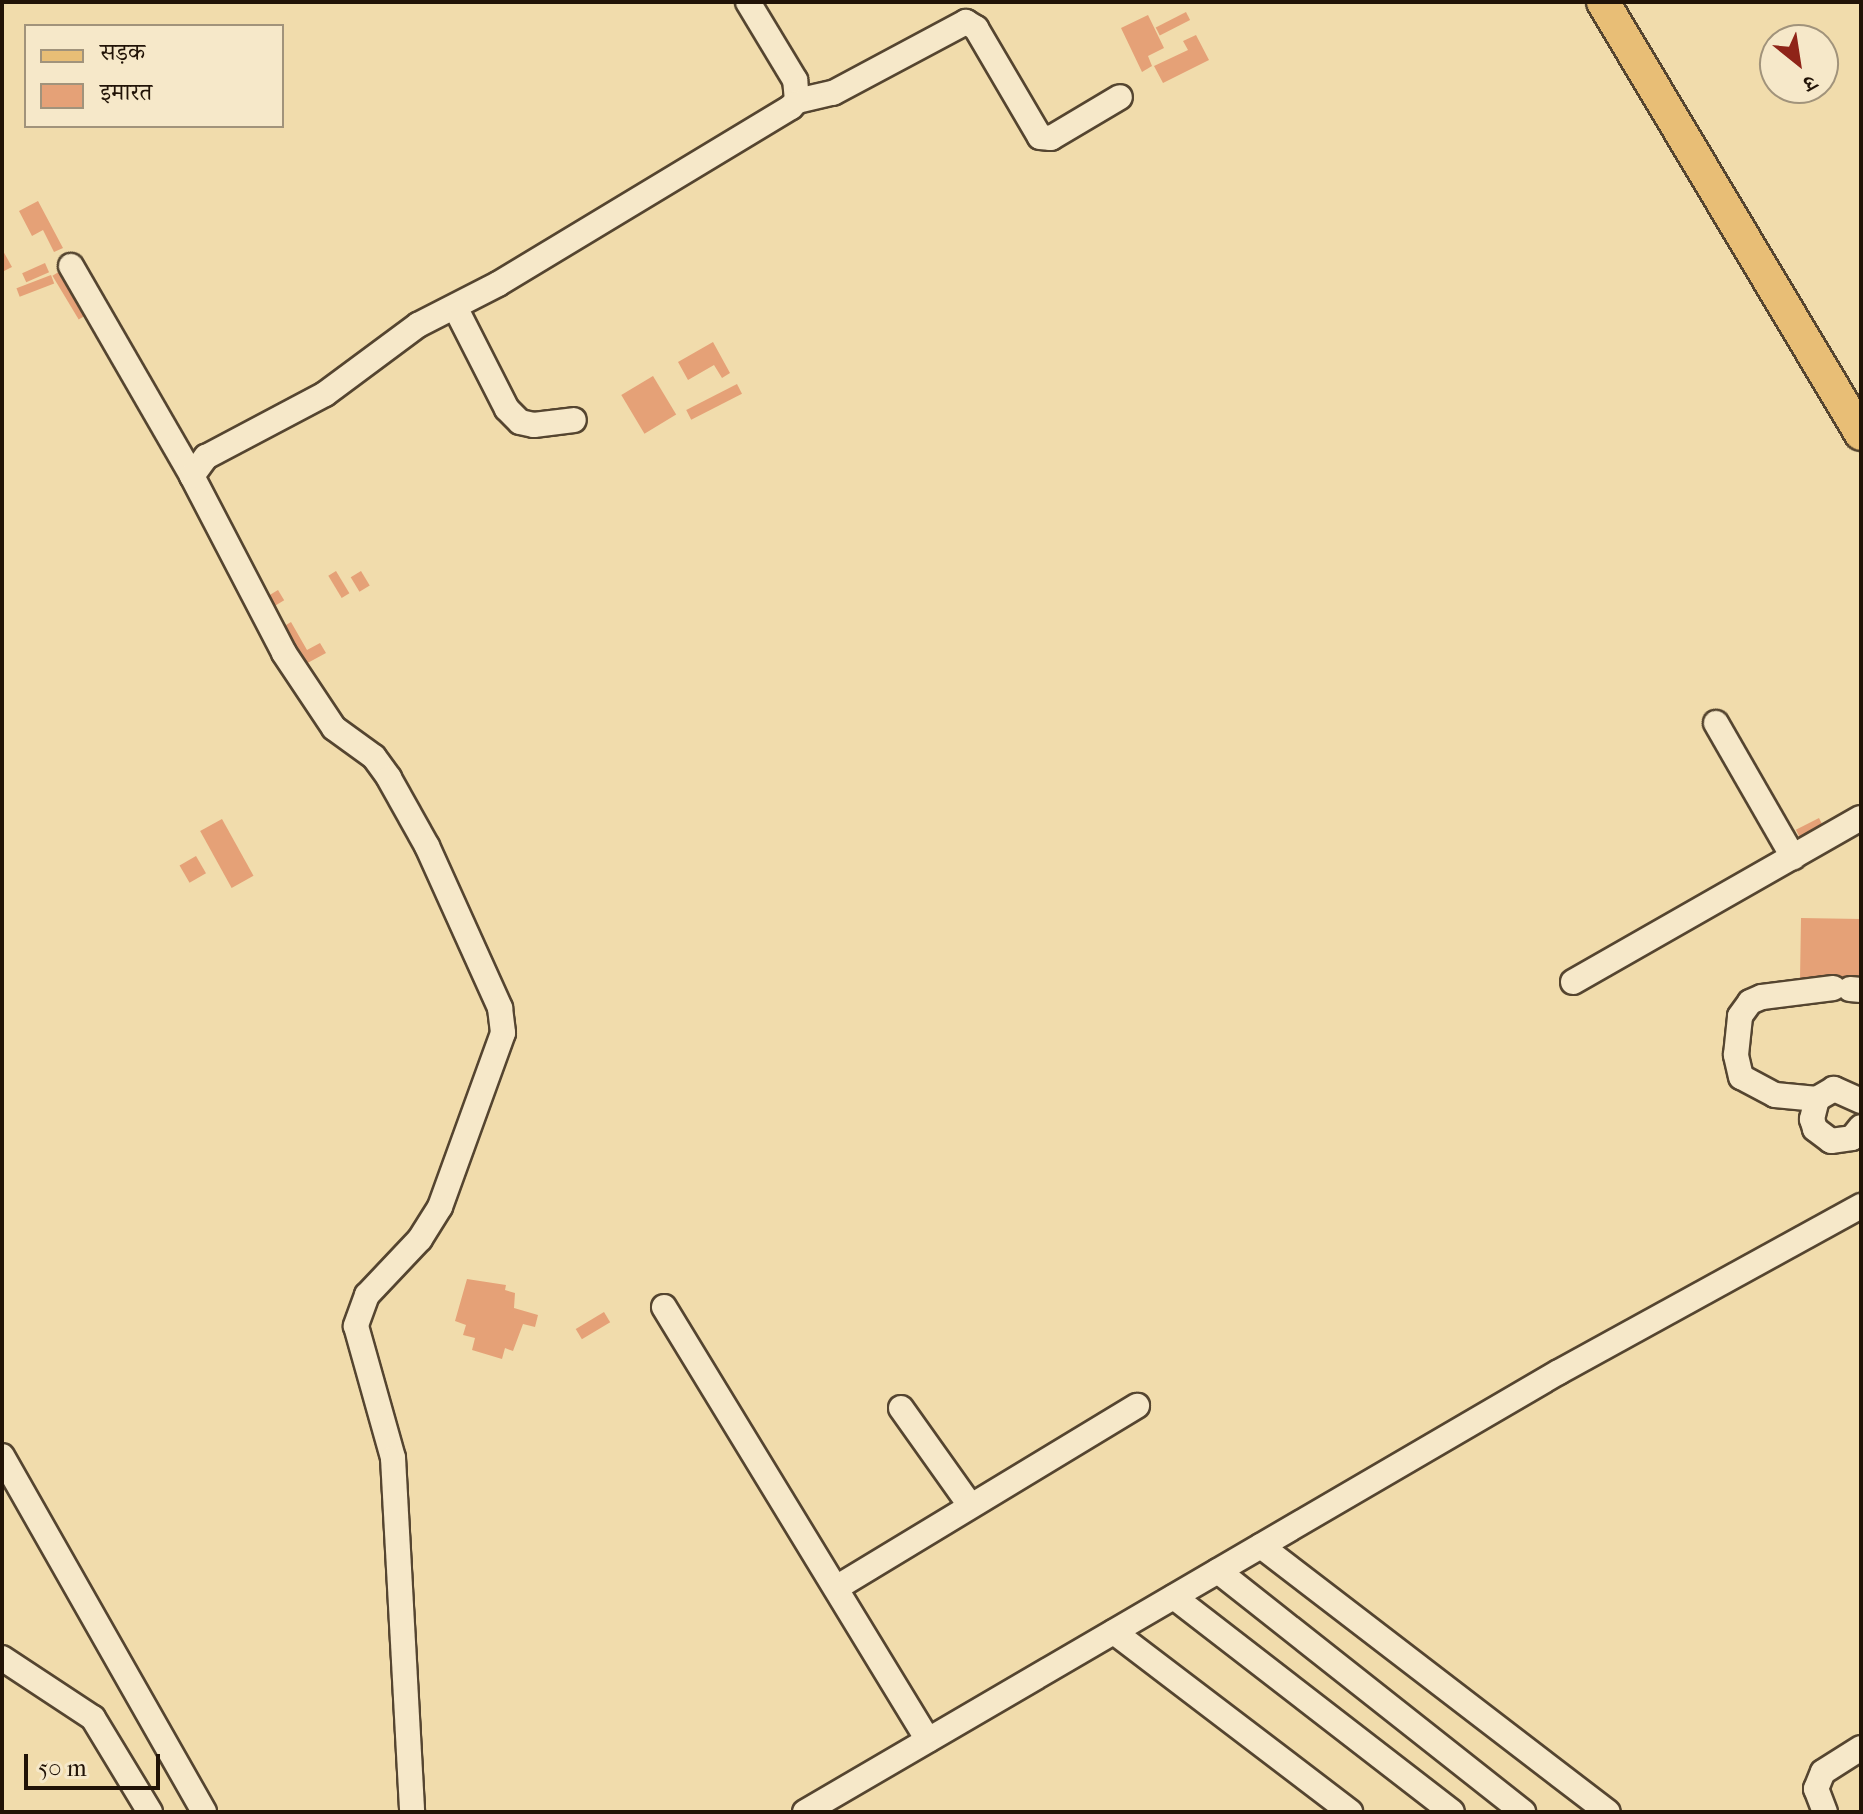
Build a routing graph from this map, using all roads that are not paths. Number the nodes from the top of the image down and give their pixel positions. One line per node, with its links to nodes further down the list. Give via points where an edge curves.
1 (748, 2): 4 (street, via 795,80)
2 (1603, 2): 8 (main road)
3 (1120, 97): 4 (street, via 1051,138 1040,137 976,28 966,22 833,93)
4 (797, 101): 6 (street)
5 (71, 266): 9 (street)
6 (455, 307): 7 (street, via 507,409 520,422); 9 (street, via 418,325 325,394 206,457)
7 (574, 420)
8 (1861, 434)
9 (192, 476): 34 (street, via 284,653 321,710 348,740 374,757 389,778 427,846 500,1008 503,1033 440,1207 420,1239 367,1295 356,1326 393,1458)
10 (1716, 723): 12 (street)
11 (1861, 818): 12 (street)
12 (1793, 857): 13 (street)
13 (1573, 982)
14 (1848, 989): 15 (street, via 1762,997 1750,1002 1740,1016 1736,1055 1741,1077 1775,1095)
15 (1817, 1099): 16 (street, via 1834,1089); 17 (street, via 1812,1119 1822,1136 1842,1141)
16 (1861, 1101)
17 (1860, 1130)
18 (1861, 1206): 24 (street, via 1559,1372)
19 (664, 1307): 26 (street)
20 (1137, 1406): 23 (street)
21 (901, 1408): 23 (street)
22 (2, 1456): 33 (street)
23 (970, 1505): 26 (street)
24 (1261, 1546): 25 (street); 39 (street)
25 (1218, 1571): 27 (street); 38 (street)
26 (836, 1588): 30 (street)
27 (1174, 1597): 28 (street); 37 (street)
28 (1114, 1632): 30 (street); 36 (street)
29 (7, 1667): 32 (street, via 93,1718)
30 (928, 1740): 35 (street)
31 (1861, 1748): 40 (street, via 1823,1772 1816,1789)
32 (150, 1812)
33 (204, 1812)
34 (412, 1812)
35 (805, 1812)
36 (1350, 1812)
37 (1452, 1812)
38 (1523, 1812)
39 (1608, 1812)
40 (1825, 1812)

